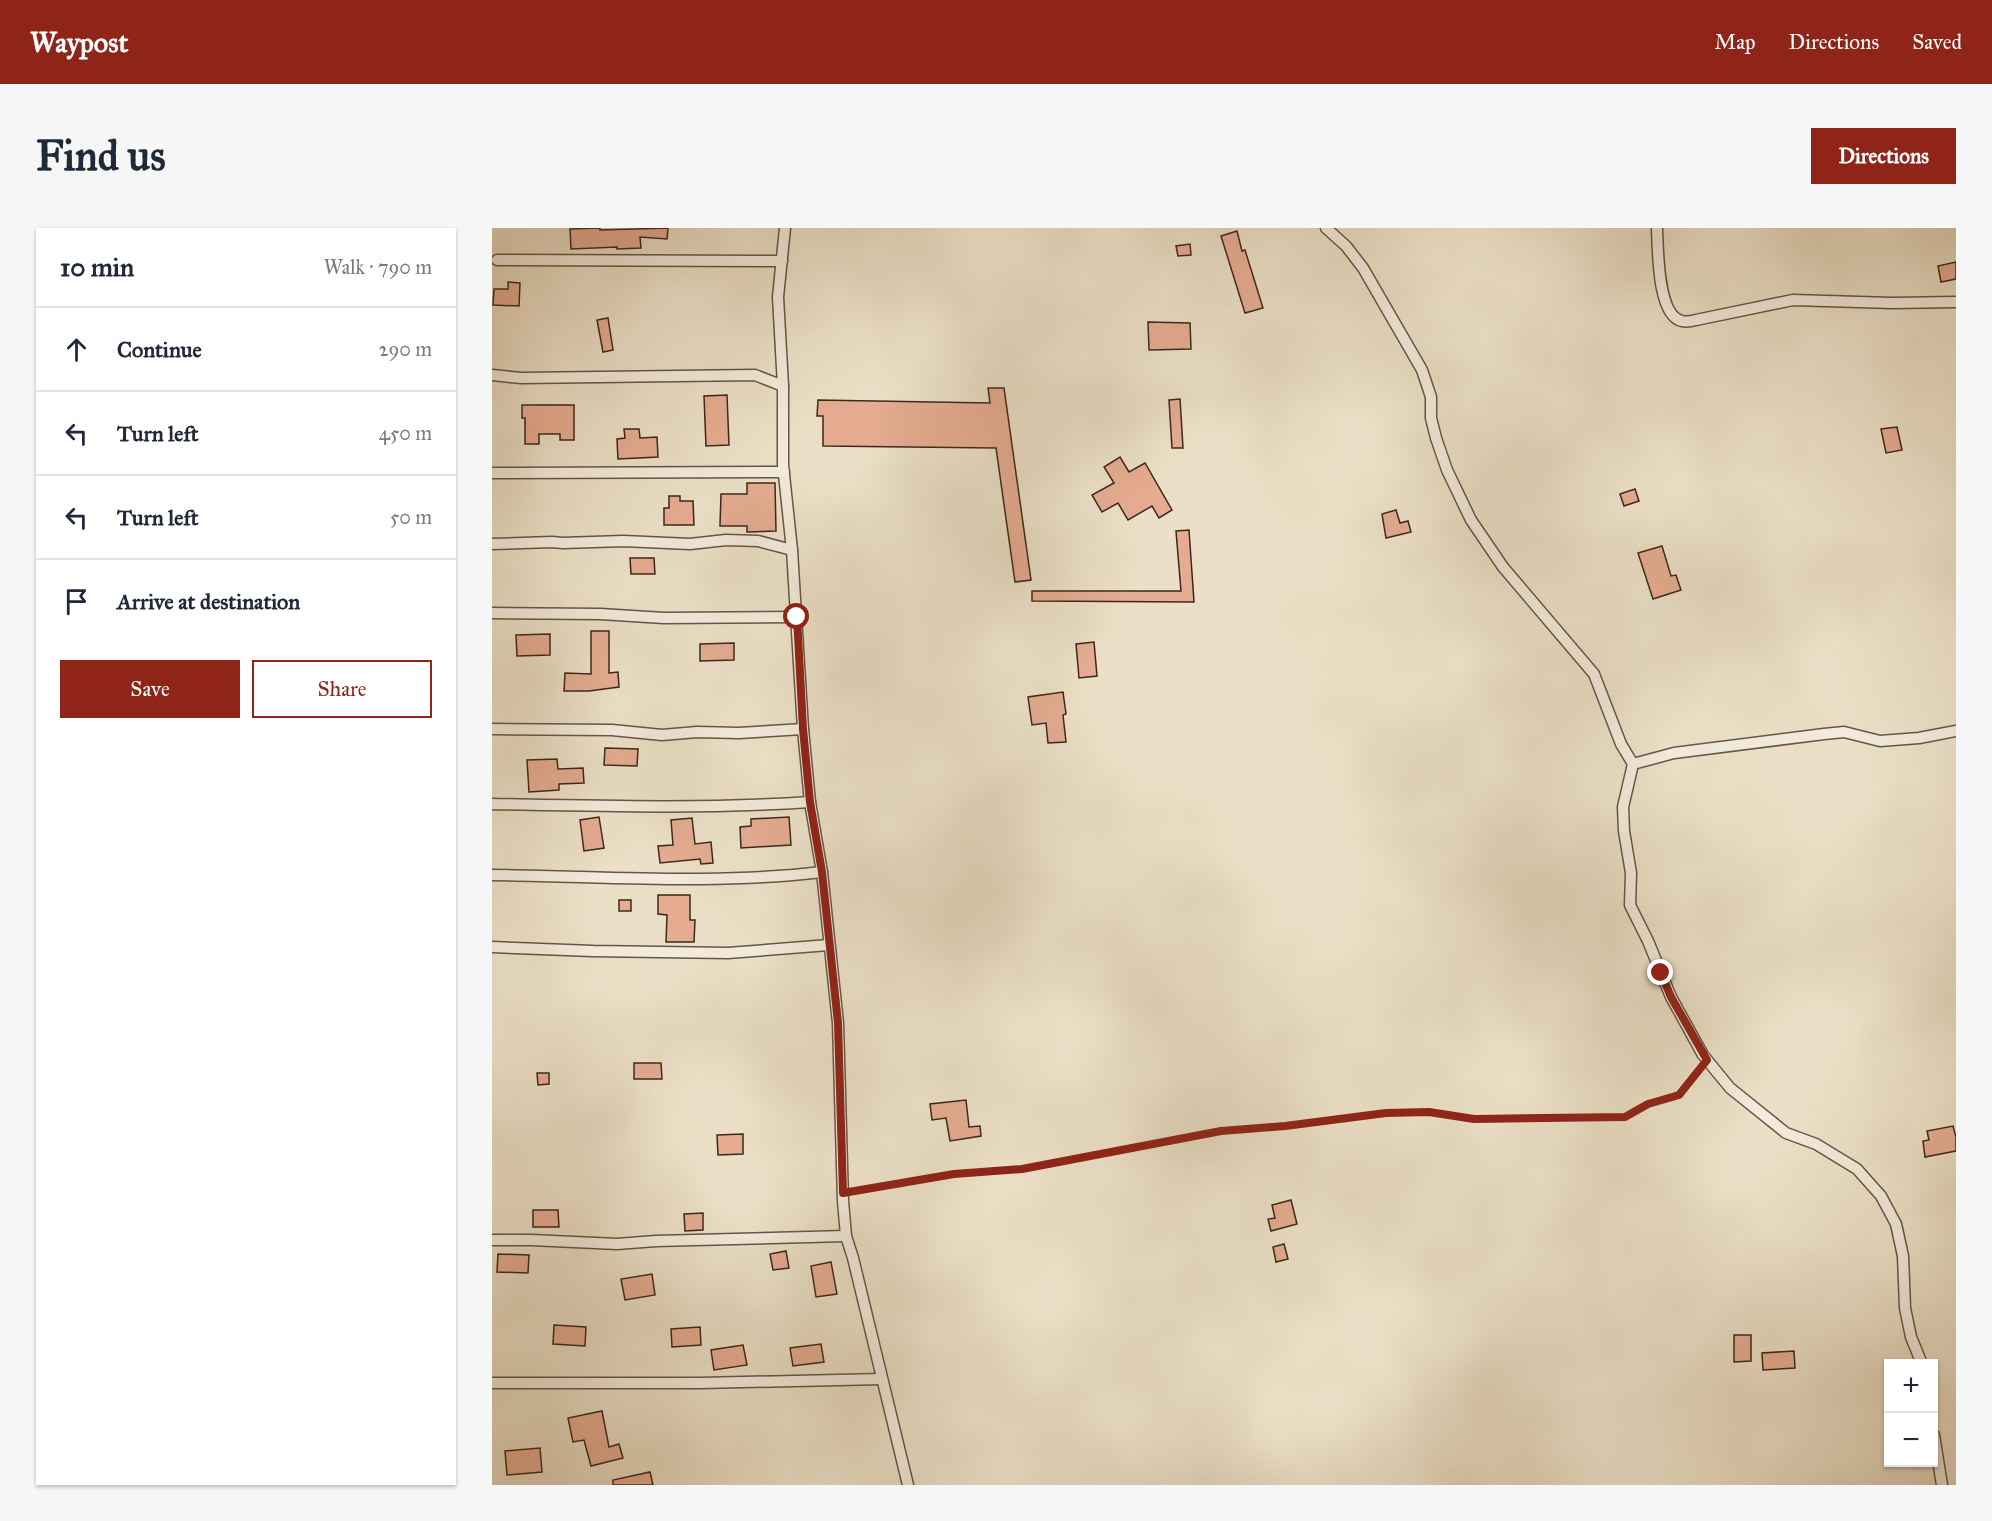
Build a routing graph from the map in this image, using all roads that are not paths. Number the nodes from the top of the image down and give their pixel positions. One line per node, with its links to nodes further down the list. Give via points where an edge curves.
1 (785, 228): 5 (street)
2 (1326, 228): 18 (street, via 1363,268 1422,370 1446,470 1471,520 1503,567 1593,674)
3 (1657, 228): 6 (street, via 1662,290 1667,306 1682,321 1793,300)
4 (497, 260): 5 (street)
5 (782, 261): 8 (street, via 778,297)
6 (1956, 302)
7 (492, 375): 8 (street, via 755,375)
8 (783, 386): 9 (street)
9 (784, 472): 10 (street); 12 (street)
10 (492, 473)
11 (492, 544): 12 (street, via 690,544 737,540)
12 (792, 550): 14 (street)
13 (492, 614): 14 (street)
14 (797, 617): 16 (street)
15 (492, 729): 16 (street, via 612,730 662,735)
16 (803, 729): 19 (street)
17 (1956, 731): 18 (street, via 1880,741 1844,732 1824,734 1674,753)
18 (1633, 764): 27 (street, via 1623,807 1631,873 1630,905 1671,997 1707,1060 1730,1088 1786,1132 1816,1144 1857,1169 1881,1196 1896,1224 1903,1256 1905,1308)
19 (810, 802): 20 (street, via 640,808); 21 (street)
20 (492, 804)
21 (822, 872): 22 (street, via 774,878 705,879); 23 (street)
22 (492, 875)
23 (829, 945): 24 (street, via 728,953); 25 (street, via 838,1023)
24 (492, 947)
25 (846, 1236): 26 (street, via 617,1244); 28 (street)
26 (492, 1240)
27 (1920, 1359)
28 (882, 1379): 29 (street); 31 (street)
29 (492, 1383)
30 (1938, 1460): 32 (street)
31 (908, 1485)
32 (1942, 1485)

